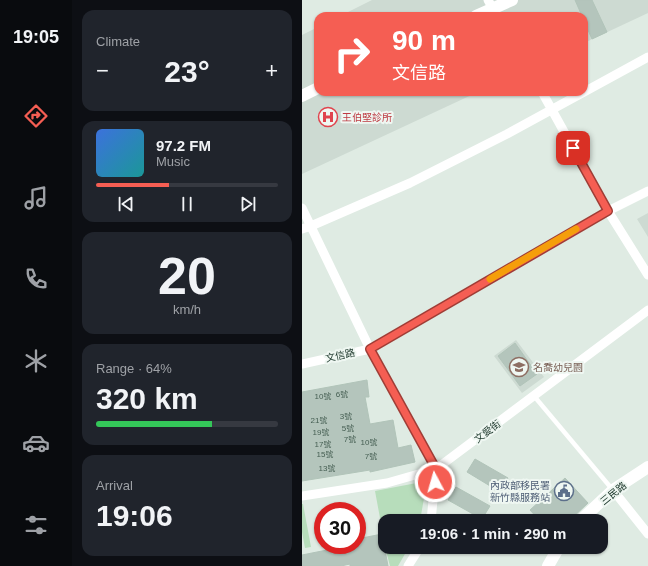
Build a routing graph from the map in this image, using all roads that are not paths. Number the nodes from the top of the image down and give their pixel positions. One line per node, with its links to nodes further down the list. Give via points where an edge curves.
1 (512, 0): 2 (street)
2 (493, 8)
3 (648, 57): 5 (street)
4 (314, 90): 6 (street)
5 (588, 90)
6 (302, 96)
7 (544, 96): 9 (street)
8 (576, 96): 9 (street)
9 (552, 109): 12 (street); 13 (street, via 410,184)
10 (648, 191): 12 (street, 文信路)
11 (302, 208): 13 (street)
12 (608, 211): 14 (street); 16 (street, 文信路)
13 (306, 227): 16 (street)
14 (648, 275)
15 (648, 310): 18 (street, 文愛街)
16 (370, 349): 17 (street, 文信路); 20 (street)
17 (302, 364)
18 (534, 396): 20 (street, 文愛街); 21 (lane)
19 (648, 467): 21 (street, 三民路)
20 (436, 469): 22 (street, 文愛街, via 387,483); 23 (street)
21 (613, 490): 24 (street, 三民路); 25 (street)
22 (302, 496)
23 (432, 514)
24 (587, 514)
25 (648, 534)
26 (416, 554): 28 (street)
27 (555, 554): 29 (street)
28 (408, 566)
29 (548, 566)

